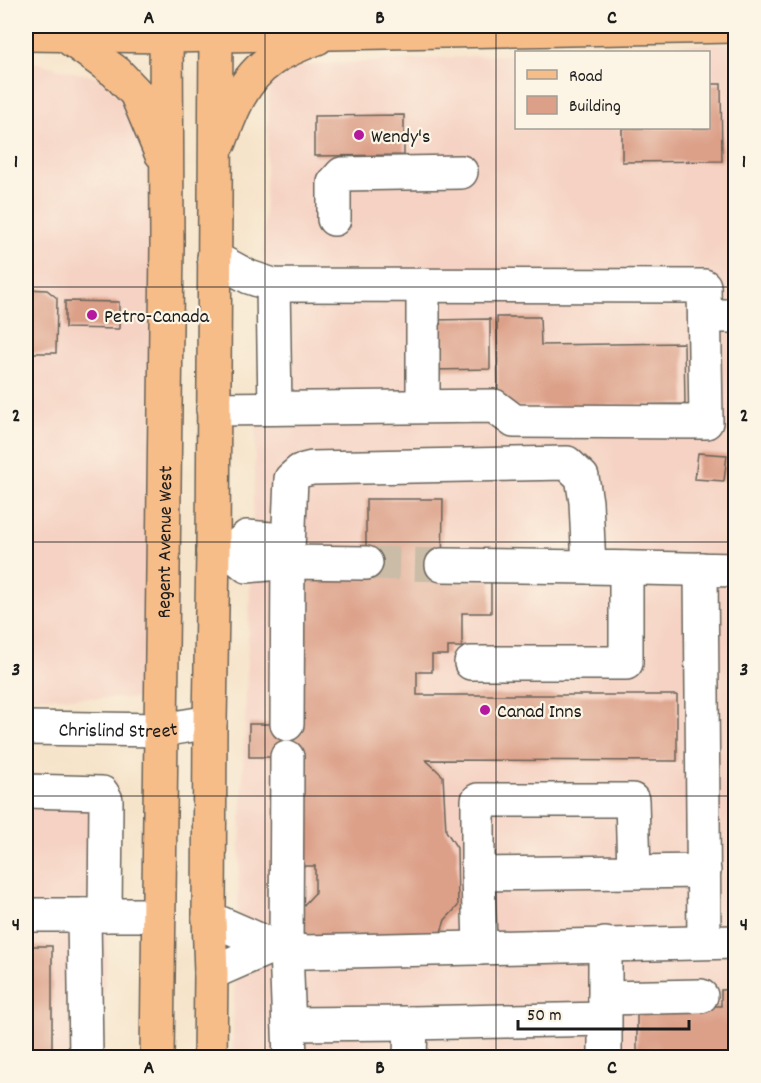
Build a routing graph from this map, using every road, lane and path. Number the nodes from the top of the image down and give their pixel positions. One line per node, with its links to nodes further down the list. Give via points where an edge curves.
1 (735, 26): 2 (main road)
2 (690, 27): 5 (main road); 8 (main road)
3 (216, 29): 4 (main road); 5 (main road); 9 (main road)
4 (166, 31): 7 (main road); 10 (main road, Regent Avenue West)
5 (330, 33): 9 (main road, via 270,60 254,75 234,106)
6 (26, 34): 7 (main road)
7 (65, 35): 10 (main road, via 116,72 136,93)
8 (735, 42)
9 (214, 157): 13 (main road)
10 (168, 168): 20 (main road, Regent Avenue West)
11 (461, 172): 12 (street, via 342,174 334,183)
12 (334, 219)
13 (214, 258): 14 (street, via 249,278); 19 (main road)
14 (273, 285): 15 (street); 18 (street)
15 (423, 285): 16 (street, via 704,286); 17 (street)
16 (720, 316): 17 (street, via 706,422 514,421 494,406)
17 (423, 406): 18 (street)
18 (275, 408): 19 (street)
19 (213, 409): 21 (main road)
20 (163, 530): 21 (main road); 33 (main road, Regent Avenue West)
21 (222, 552): 22 (street, via 247,566 268,564); 30 (main road)
22 (285, 554): 23 (street); 25 (street, via 291,479 300,471 567,463 582,477); 31 (street)
23 (366, 563)
24 (442, 565): 25 (street)
25 (589, 567): 26 (street)
26 (626, 568): 27 (street); 29 (street, via 626,663)
27 (701, 569): 28 (street); 36 (street)
28 (735, 570)
29 (471, 663)
30 (210, 722): 33 (street, Chrislind Street); 42 (main road)
31 (287, 724)
32 (26, 728): 33 (street, Chrislind Street)
33 (162, 730): 41 (main road, Regent Avenue West)
34 (287, 757): 45 (street)
35 (26, 791): 40 (street, via 102,793 106,800)
36 (704, 871): 37 (street); 43 (street)
37 (634, 872): 38 (street); 38 (street, via 632,800 478,800)
38 (478, 874): 46 (street)
39 (26, 915): 40 (street)
40 (94, 915): 41 (street); 52 (street)
41 (159, 915): 53 (main road, Regent Avenue West)
42 (209, 918): 45 (street); 47 (main road)
43 (720, 942): 44 (street)
44 (605, 944): 46 (street); 49 (street)
45 (280, 947): 46 (street, via 305,952); 47 (street); 51 (street)
46 (480, 948)
47 (211, 973): 54 (main road)
48 (701, 996): 49 (street)
49 (605, 1008): 50 (street); 57 (street)
50 (411, 1023): 51 (street); 56 (street)
51 (289, 1024): 55 (street)
52 (86, 1058)
53 (157, 1058)
54 (210, 1058)
55 (290, 1058)
56 (410, 1058)
57 (605, 1058)

